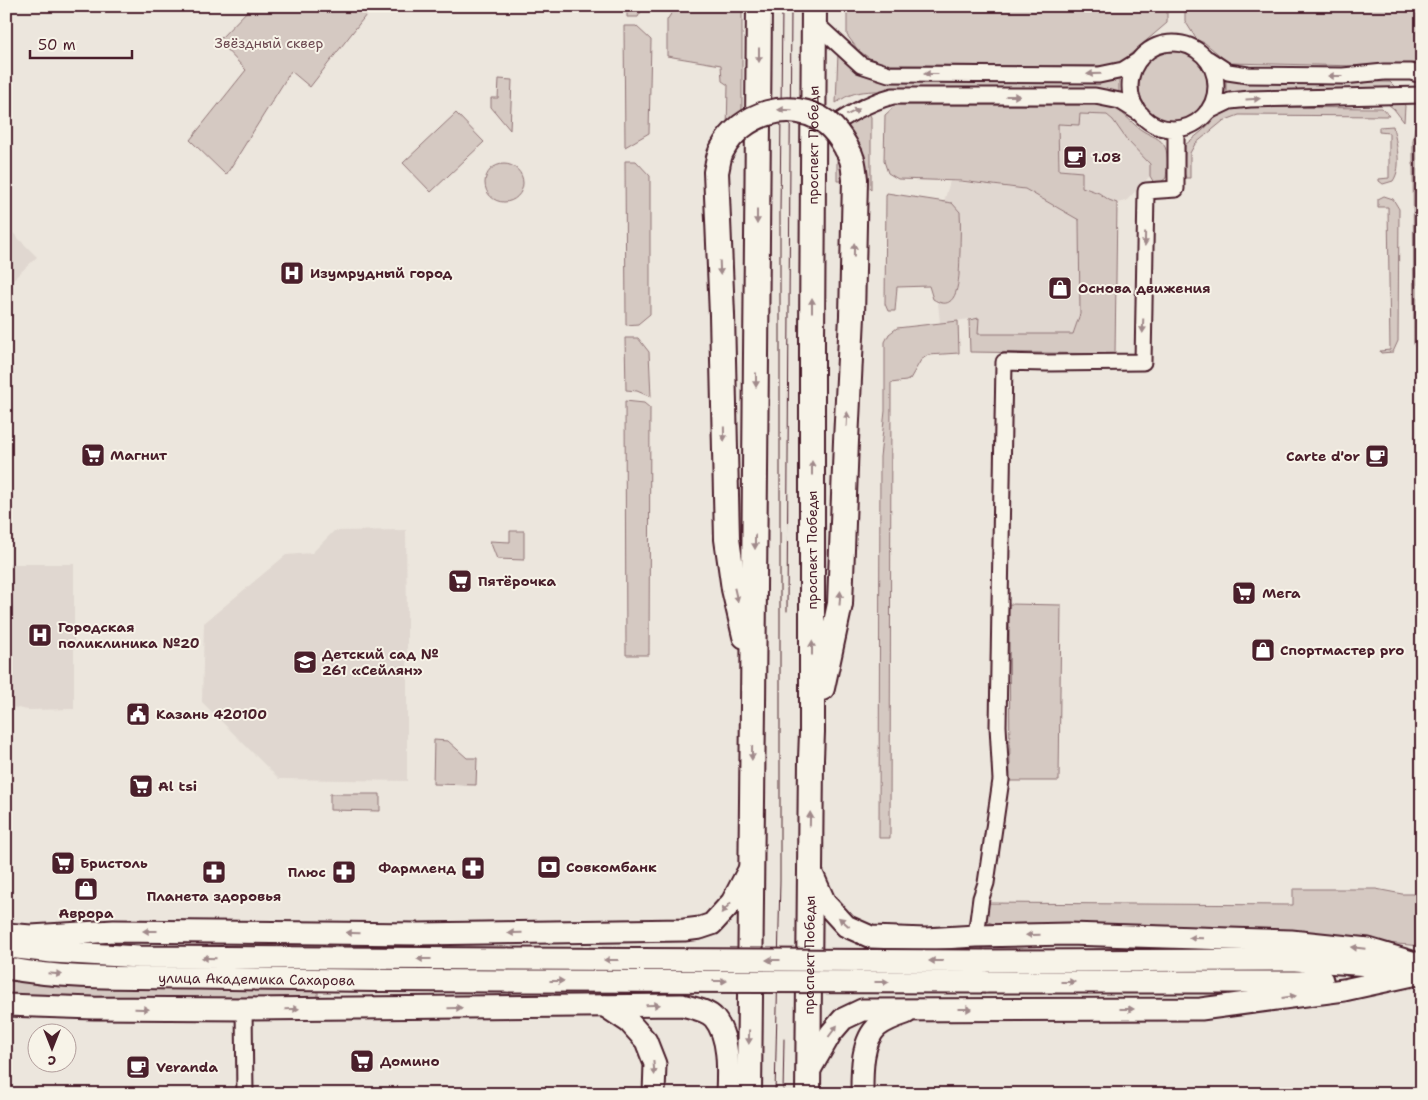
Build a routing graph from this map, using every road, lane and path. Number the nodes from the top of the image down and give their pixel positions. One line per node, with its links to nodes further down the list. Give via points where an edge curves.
1 (759, 6): 12 (main road, one-way to 12)
2 (814, 14): 4 (street, one-way to 2, via 1123,70 1099,75 889,74 861,64); 11 (main road, проспект Победы)
3 (1206, 58): 4 (street, via 1192,48 1173,43 1150,50); 5 (street, one-way to 3, via 1343,76 1248,75 1228,72); 8 (street, via 1216,85 1214,100)
4 (1140, 60): 9 (street, via 1132,73 1130,87 1133,102)
5 (1384, 72): 6 (street); 7 (street)
6 (1422, 75)
7 (1416, 95): 8 (street, one-way to 7, via 1230,101 1250,99)
8 (1207, 112): 10 (street, via 1199,121)
9 (1141, 114): 10 (street, via 1151,123); 11 (street, one-way to 9, via 846,116 893,96 1095,96 1120,102)
10 (1176, 129): 18 (street, one-way to 18, via 1176,189 1146,191 1143,362 1004,362 998,726 1001,780)
11 (814, 140): 13 (main road, проспект Победы, one-way to 11)
12 (754, 704): 13 (main road, one-way to 12, bridge, via 840,604 855,179 852,157 840,137 827,123 793,110 775,110 751,118 736,130 721,151 716,172 727,539); 14 (main road, one-way to 14)
13 (812, 732): 15 (main road, проспект Победы, one-way to 13)
14 (751, 866): 16 (main road, one-way to 16, via 732,902 712,924 684,930 419,934); 31 (main road, one-way to 31)
15 (810, 868): 18 (main road, one-way to 15, via 926,939 871,937 846,926 825,903); 27 (main road, проспект Победы)
16 (186, 932): 17 (main road, one-way to 17); 20 (main road)
17 (6, 934)
18 (976, 936): 22 (main road, one-way to 18, via 1368,949 1291,941 1069,934)
19 (6, 947): 20 (main road, one-way to 19, via 140,957)
20 (276, 959): 22 (main road, one-way to 20, bridge, via 1295,960)
21 (6, 968): 22 (main road, улица Академика Сахарова, one-way to 22, bridge, via 98,977 985,982 1300,982)
22 (1422, 970): 25 (main road, one-way to 22, via 1201,1009 1344,990)
23 (6, 1005): 26 (main road, one-way to 26)
24 (605, 1006): 26 (main road, one-way to 24); 29 (main road, one-way to 29, via 630,1022 646,1041 655,1064); 30 (main road, one-way to 30, via 682,1005 714,1017 724,1036 728,1063)
25 (916, 1009): 27 (main road, one-way to 25, via 831,1033 843,1019 862,1010); 32 (main road, via 891,1019 870,1037 863,1058)
26 (244, 1010): 28 (street)
27 (808, 1083)
28 (245, 1094)
29 (654, 1094)
30 (727, 1094)
31 (749, 1094)
32 (862, 1094)

